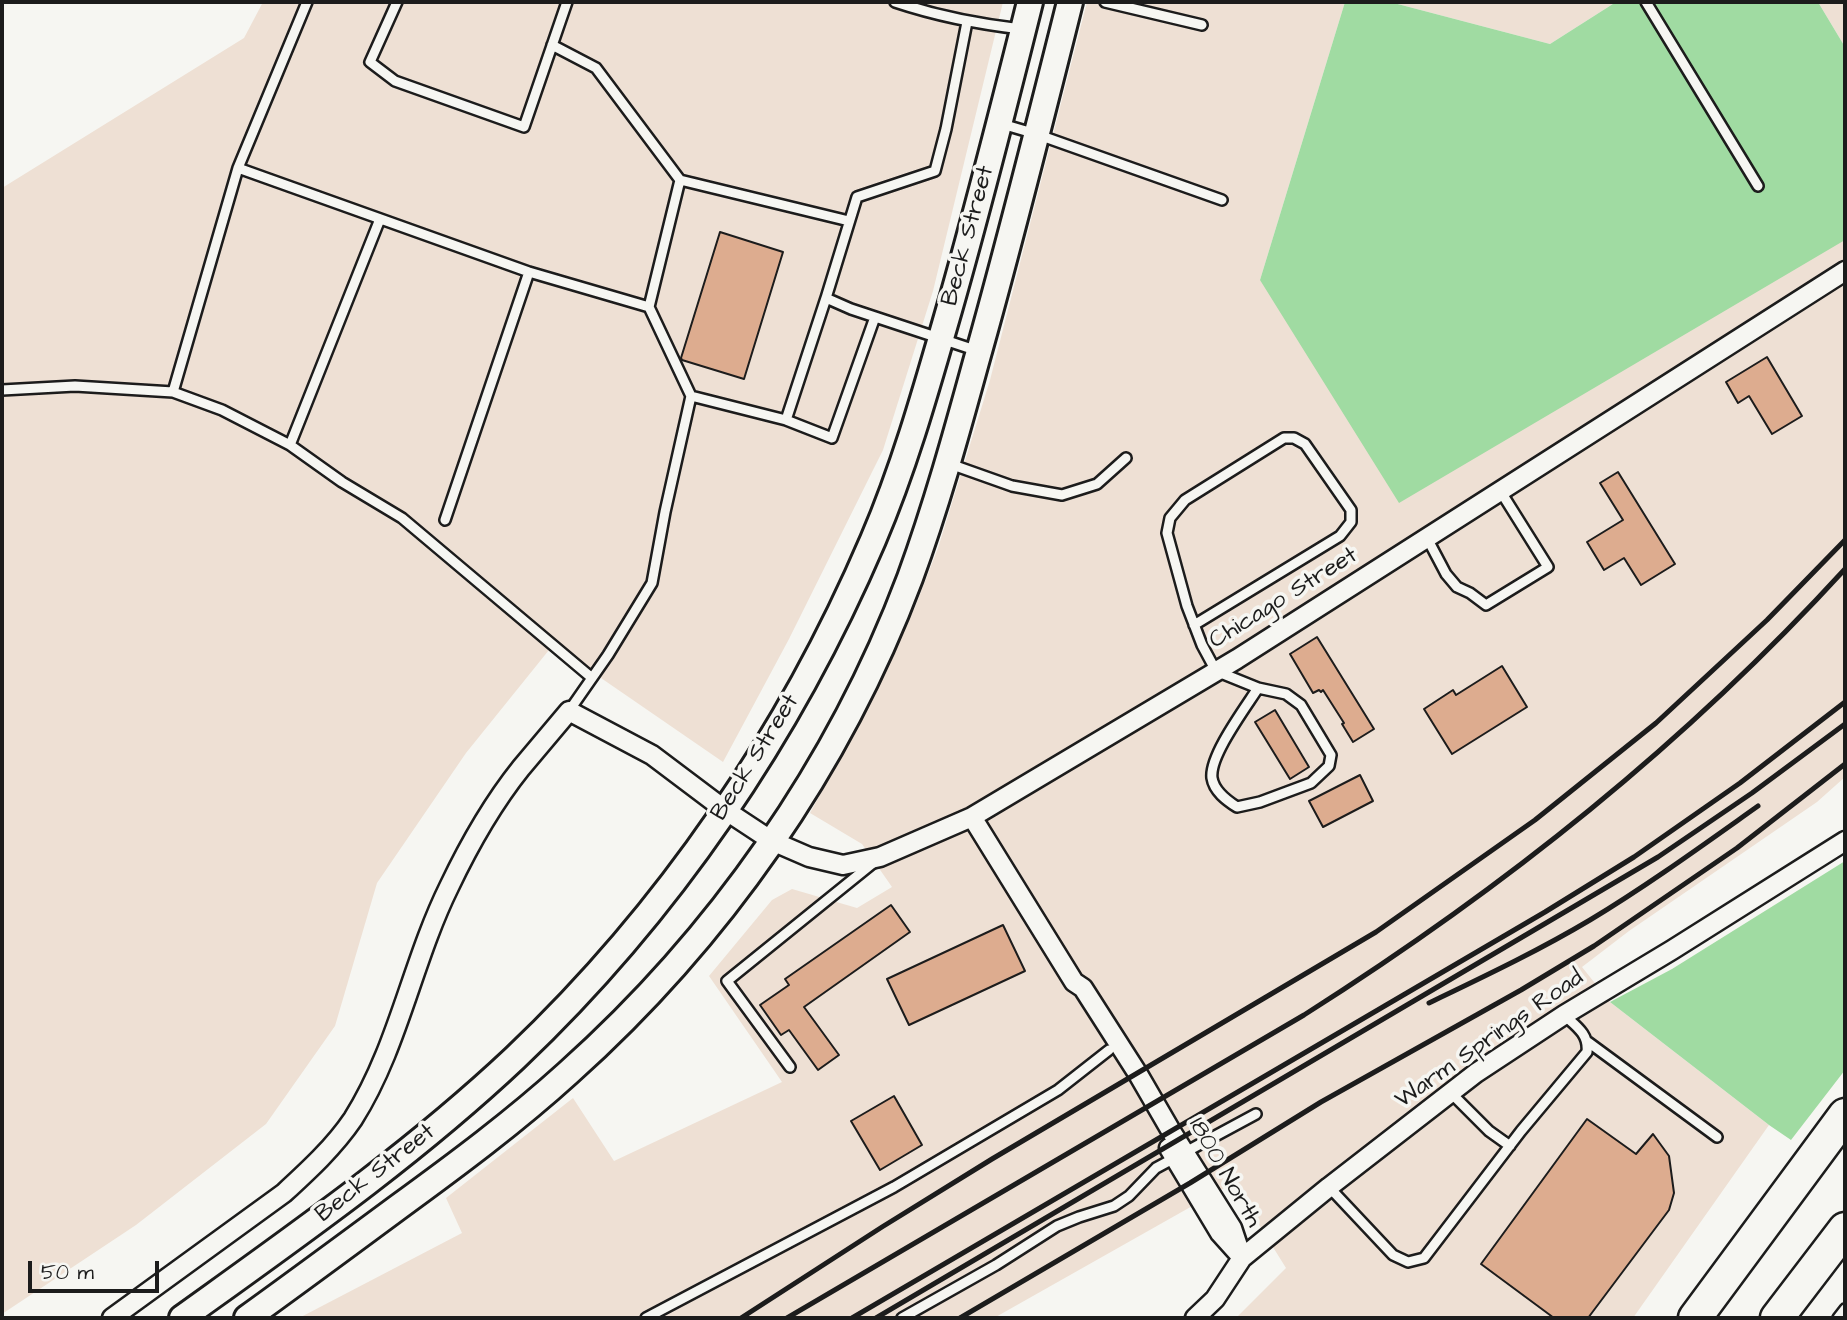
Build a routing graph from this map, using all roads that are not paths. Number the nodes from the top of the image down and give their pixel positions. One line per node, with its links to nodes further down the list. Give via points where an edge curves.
1 (307, 2): 15 (lane)
2 (567, 2): 12 (lane)
3 (895, 2): 9 (lane)
4 (1030, 2): 11 (main road, Beck Street)
5 (1070, 2): 14 (main road, Beck Street)
6 (1105, 2): 10 (lane)
7 (1646, 2): 17 (lane)
8 (394, 3): 12 (lane, via 370,62 395,81 524,127)
9 (967, 22): 11 (lane); 20 (lane, via 935,171 857,197)
10 (1202, 24)
11 (1023, 29): 13 (main road, Beck Street)
12 (552, 45): 16 (lane, via 596,68)
13 (999, 124): 14 (lane); 26 (main road, Beck Street)
14 (1037, 134): 18 (lane); 27 (main road, Beck Street)
15 (238, 168): 19 (lane); 29 (lane)
16 (680, 180): 20 (lane); 24 (lane)
17 (1758, 187)
18 (1222, 200)
19 (380, 219): 22 (lane); 32 (lane)
20 (849, 221): 23 (lane)
21 (1845, 271): 35 (street, Chicago Street)
22 (530, 272): 24 (lane); 36 (lane)
23 (826, 298): 25 (lane); 31 (lane)
24 (649, 307): 30 (lane)
25 (875, 317): 26 (lane); 31 (lane, via 832,438)
26 (941, 338): 27 (lane); 43 (main road, Beck Street, via 874,538 816,660)
27 (979, 352): 34 (main road, Beck Street)
28 (2, 390): 29 (lane, via 75,386)
29 (173, 392): 32 (lane)
30 (691, 396): 31 (lane); 40 (lane, via 652,583)
31 (786, 421)
32 (290, 444): 40 (lane, via 402,518)
33 (1126, 458): 34 (lane, via 1097,484 1062,495 1013,486)
34 (948, 463): 45 (main road, Beck Street, via 909,580 873,663 834,740)
35 (1501, 492): 37 (street, Chicago Street); 37 (lane, via 1548,567 1486,605 1457,587)
36 (444, 520)
37 (1427, 538): 39 (street, Chicago Street)
38 (1194, 625): 38 (lane, via 1167,533 1170,518 1185,500 1284,439 1305,444 1351,510 1351,522 1340,536); 39 (lane)
39 (1216, 671): 41 (lane); 44 (street, Chicago Street)
40 (592, 678): 42 (lane)
41 (1258, 688): 41 (lane, via 1286,694 1301,705 1331,755 1329,766 1311,783 1237,807 1222,797 1212,779 1212,765)
42 (569, 711): 43 (street, Chicago Street, via 652,755); 63 (street, via 519,770 448,887 389,1045 352,1119 309,1171 284,1193)
43 (725, 810): 45 (street, Chicago Street); 64 (main road, Beck Street, via 616,952 515,1058 394,1161)
44 (972, 817): 47 (street, Chicago Street); 48 (street, 1800 North)
45 (772, 841): 47 (street, Chicago Street, via 843,865); 65 (main road, Beck Street, via 687,951 569,1073 453,1167)
46 (1845, 841): 49 (street, Warm Springs Road)
47 (880, 857): 52 (lane, via 727,981)
48 (1073, 982): 51 (street, 1800 North, via 1074,993); 58 (street, 1800 North, via 1083,988 1138,1074)
49 (1564, 1014): 50 (lane); 53 (street, Warm Springs Road)
50 (1588, 1042): 56 (lane); 57 (lane, via 1587,1052)
51 (1110, 1050): 58 (street, 1800 North); 66 (lane, via 1058,1090 894,1187)
52 (790, 1067)
53 (1451, 1093): 57 (lane); 59 (street, Warm Springs Road)
54 (1256, 1114): 58 (lane)
55 (1845, 1115): 69 (highway)
56 (1717, 1137)
57 (1510, 1146): 59 (lane, via 1424,1258 1408,1262 1385,1248)
58 (1180, 1155): 61 (street, 1800 North, via 1220,1233); 67 (lane, via 1156,1168 1114,1206 1057,1226)
59 (1329, 1187): 61 (street, Warm Springs Road)
60 (1845, 1229): 70 (highway)
61 (1242, 1258): 68 (street, Warm Springs Road)
62 (1845, 1309): 71 (lane)
63 (112, 1318)
64 (182, 1318)
65 (247, 1318)
66 (646, 1318)
67 (902, 1318)
68 (1195, 1318)
69 (1695, 1318)
70 (1777, 1318)
71 (1838, 1318)

